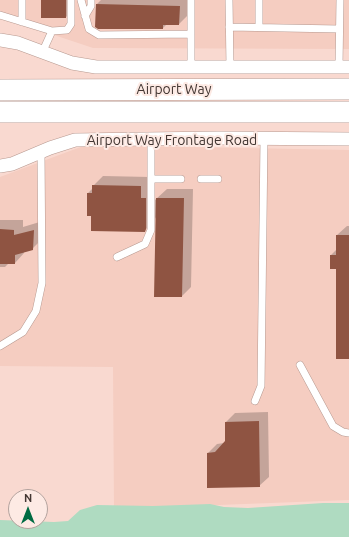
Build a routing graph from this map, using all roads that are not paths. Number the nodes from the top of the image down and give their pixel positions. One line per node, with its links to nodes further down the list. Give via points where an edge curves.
1 (22, 0): 11 (lane)
2 (72, 0): 15 (lane, via 71,24 67,30)
3 (81, 0): 10 (lane)
4 (92, 0): 10 (lane)
5 (191, 0): 16 (lane)
6 (229, 0): 12 (lane)
7 (259, 0): 13 (lane)
8 (340, 0): 14 (lane)
9 (0, 15): 11 (lane)
10 (85, 16): 16 (lane, via 89,29 99,35)
11 (22, 22): 15 (lane)
12 (229, 27): 13 (lane); 19 (lane)
13 (259, 27): 14 (lane)
14 (339, 29): 21 (lane)
15 (52, 31): 18 (lane)
16 (191, 34): 20 (lane)
17 (0, 40): 18 (street, via 18,43)
18 (42, 53): 20 (street, via 72,64 96,67)
19 (230, 66): 20 (street); 21 (street)
20 (191, 67)
21 (344, 67)
22 (349, 89): 23 (main road, Airport Way)
23 (0, 90)
24 (0, 112): 25 (main road, Airport Way)
25 (349, 112)
26 (151, 139): 27 (street, Airport Way Frontage Road); 29 (street, Airport Way Frontage Road, via 75,140); 31 (lane)
27 (264, 139): 28 (street, Airport Way Frontage Road); 38 (lane, via 262,386)
28 (349, 139)
29 (41, 152): 30 (street, Airport Way Frontage Road); 36 (lane, via 42,283 36,311 23,332)
30 (0, 166)
31 (151, 179): 32 (lane); 35 (lane, via 150,230 145,244)
32 (181, 179)
33 (201, 179): 34 (lane)
34 (218, 180)
35 (117, 258)
36 (0, 346)
37 (300, 366): 39 (lane, via 333,426)
38 (255, 401)
39 (349, 433)

